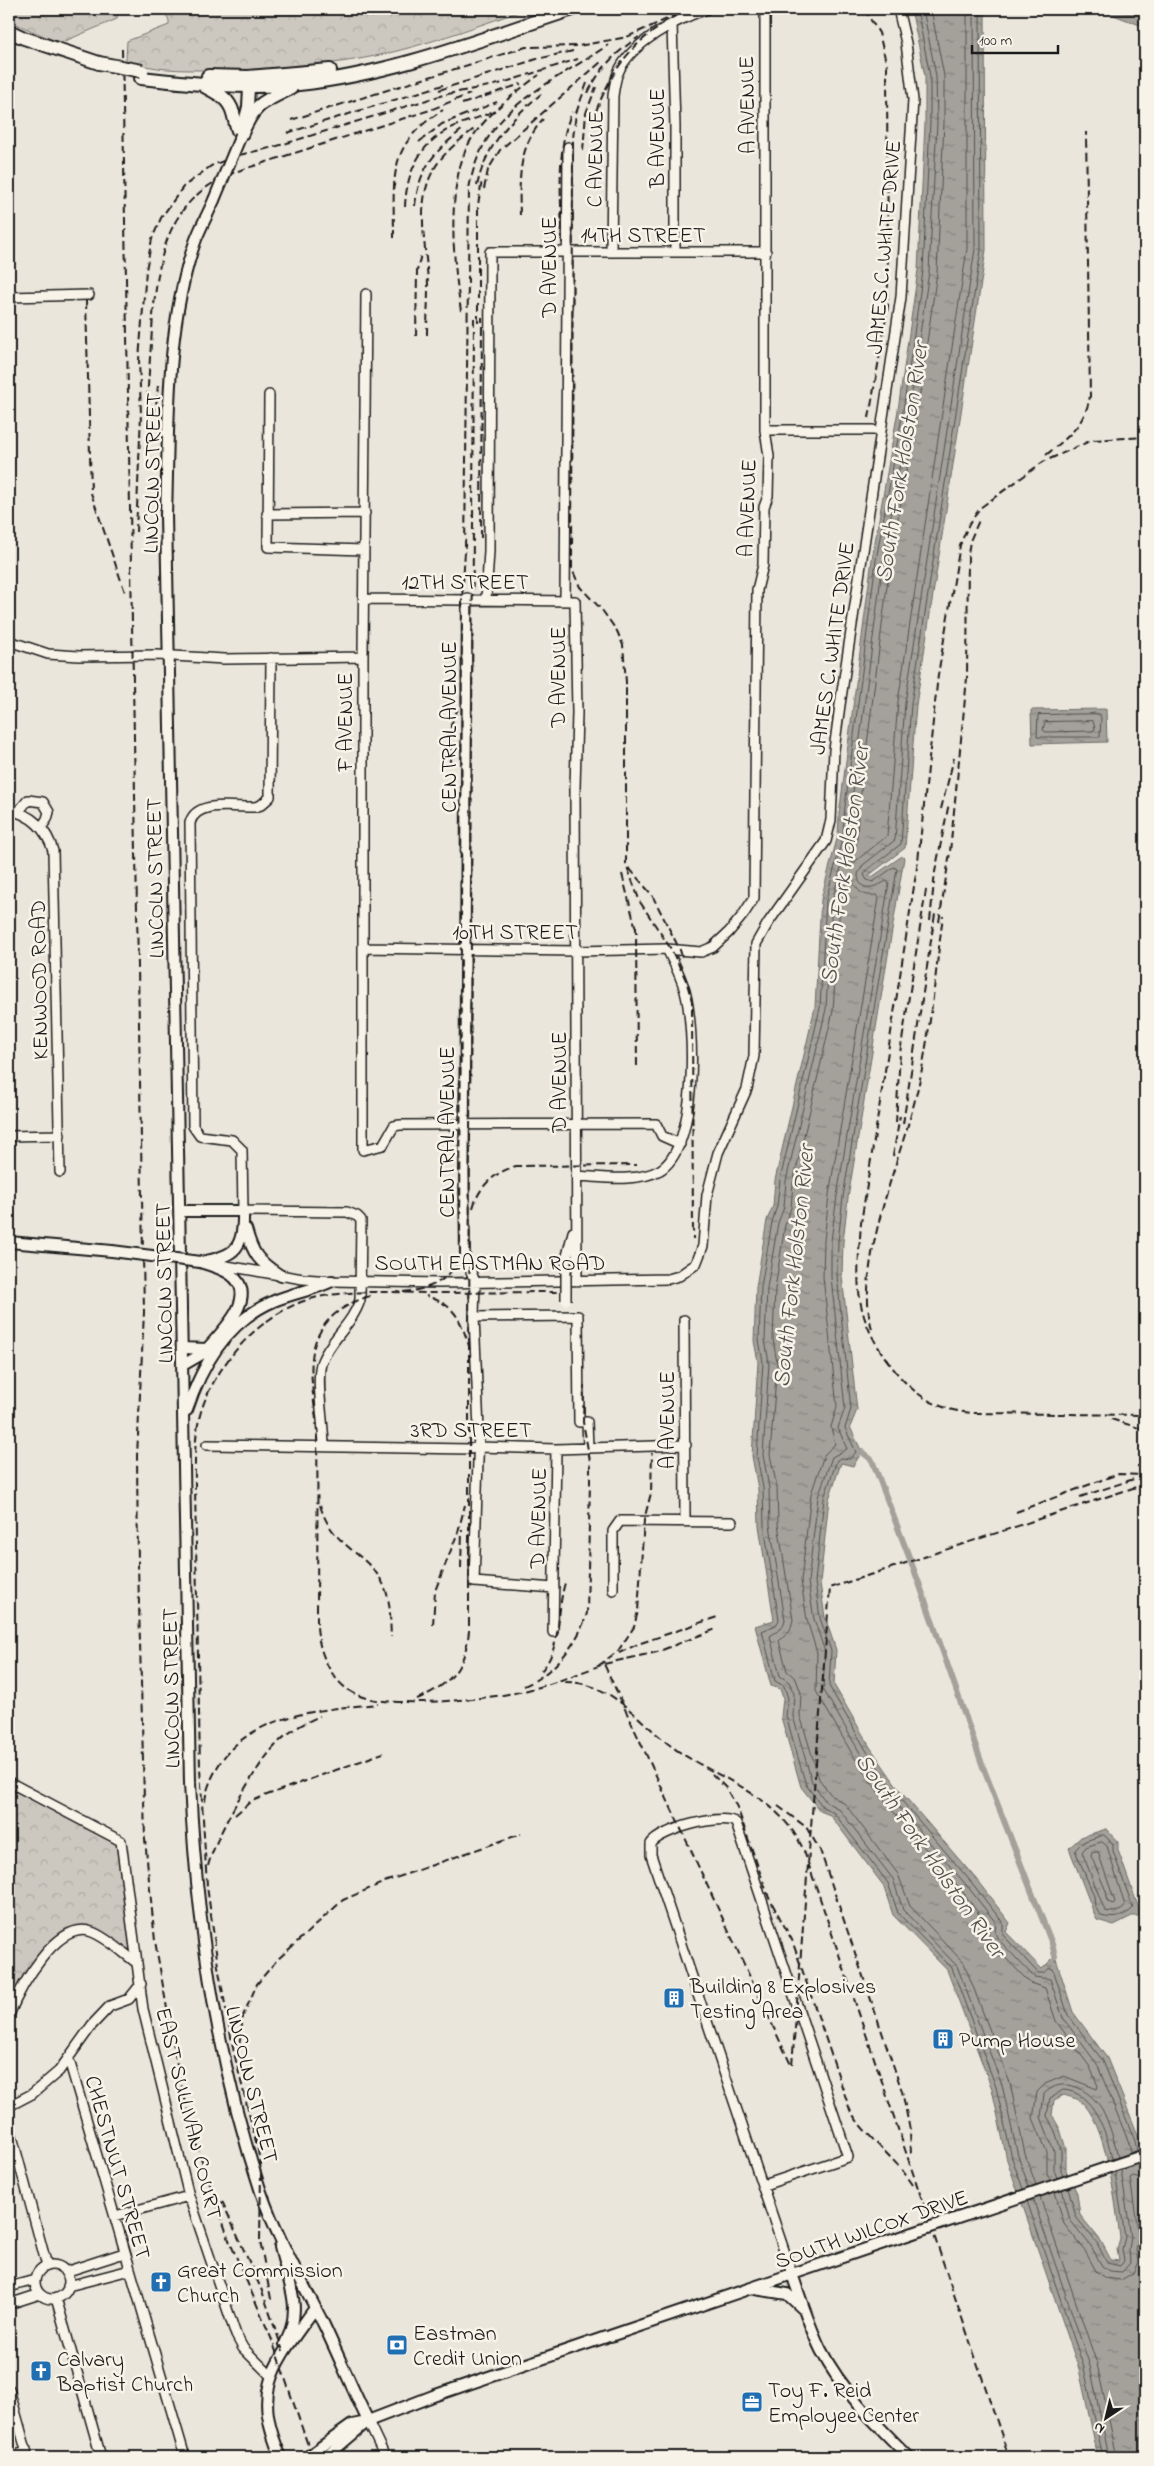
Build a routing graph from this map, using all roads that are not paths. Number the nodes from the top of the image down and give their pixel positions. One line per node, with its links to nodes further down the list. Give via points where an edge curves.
1 (548, 9): 11 (highway, via 357,67)
2 (573, 9): 13 (highway, via 407,62)
3 (706, 9): 6 (street, C AVENUE)
4 (765, 9): 18 (street, A AVENUE)
5 (898, 9): 55 (street, JAMES C. WHITE DRIVE, via 913,100 901,297 834,750 830,828 823,846 756,944 754,1056 746,1089 718,1153 707,1195 703,1246)
6 (672, 24): 16 (street, C AVENUE, via 651,37 623,63 617,75 613,96); 17 (street, B AVENUE)
7 (9, 31): 9 (highway)
8 (9, 40): 9 (highway, via 53,56)
9 (99, 66): 10 (highway, bridge)
10 (141, 75): 11 (highway); 12 (highway)
11 (248, 82): 12 (highway); 13 (highway); 14 (main road, LINCOLN STREET, via 248,107)
12 (201, 84): 14 (highway, via 226,100)
13 (300, 84): 14 (highway, via 267,99 252,114)
14 (241, 136): 34 (main road, LINCOLN STREET, bridge, via 196,241 177,322 166,515)
15 (568, 147): 19 (street, D AVENUE)
16 (611, 252): 17 (street, 14TH STREET); 19 (street, 14TH STREET)
17 (674, 252): 18 (street, 14TH STREET)
18 (766, 252): 24 (street, A AVENUE)
19 (567, 253): 31 (street, 14TH STREET, via 490,252); 32 (street, D AVENUE)
20 (366, 294): 26 (street, F AVENUE)
21 (89, 296): 22 (street)
22 (9, 297)
23 (269, 395): 27 (street)
24 (765, 430): 25 (street); 40 (street, A AVENUE, via 769,456 763,565 757,590 754,898 743,916 714,947 701,952)
25 (873, 430)
26 (365, 513): 27 (street); 28 (street, F AVENUE)
27 (267, 514): 28 (street, via 268,547)
28 (364, 550): 30 (street, F AVENUE)
29 (467, 598): 30 (street, 12TH STREET); 31 (street, 12TH STREET); 41 (street, CENTRAL AVENUE)
30 (364, 599): 35 (street, F AVENUE)
31 (486, 599): 32 (street, 12TH STREET)
32 (565, 600): 42 (street, D AVENUE, via 575,601)
33 (9, 641): 34 (street, via 35,651 60,655)
34 (169, 656): 36 (street); 50 (main road, LINCOLN STREET)
35 (363, 657): 36 (street); 39 (street, F AVENUE)
36 (271, 658): 51 (street, via 270,796 255,808 206,808 195,812 190,823 193,1126 200,1136 232,1140 242,1150)
37 (13, 811): 38 (street, KENWOOD ROAD); 38 (street, via 28,800 43,802 48,812)
38 (41, 828): 45 (street, KENWOOD ROAD, via 51,845 54,861)
39 (363, 948): 41 (street, 10TH STREET); 44 (street, F AVENUE, via 364,1150 383,1145 394,1126)
40 (667, 949): 42 (street, 10TH STREET); 47 (street, via 681,978 689,1007 690,1087 687,1120)
41 (466, 950): 42 (street, 10TH STREET); 44 (street, CENTRAL AVENUE)
42 (577, 951): 43 (street, D AVENUE)
43 (576, 1125): 44 (street); 47 (street, via 656,1124 662,1136); 49 (street, D AVENUE)
44 (464, 1126): 60 (street, CENTRAL AVENUE, via 465,1256)
45 (60, 1135): 46 (street); 48 (street, KENWOOD ROAD)
46 (9, 1136)
47 (680, 1144): 49 (street, via 668,1163 658,1171 630,1178)
48 (60, 1172)
49 (576, 1176): 52 (street, D AVENUE)
50 (180, 1211): 51 (main road); 64 (main road, LINCOLN STREET)
51 (243, 1215): 54 (main road, via 241,1242 232,1253 220,1259); 56 (main road, via 252,1251); 58 (street, via 347,1212 357,1216 361,1224)
52 (576, 1217): 59 (street, D AVENUE); 61 (street, D AVENUE, bridge, via 566,1260)
53 (9, 1242): 54 (main road, bridge)
54 (200, 1262): 56 (street, SOUTH EASTMAN ROAD); 65 (main road, via 230,1274 239,1284 242,1296 235,1316)
55 (696, 1264): 59 (street, SOUTH EASTMAN ROAD, via 668,1279)
56 (281, 1276): 57 (street, SOUTH EASTMAN ROAD)
57 (332, 1281): 58 (street, SOUTH EASTMAN ROAD); 67 (main road, via 273,1301 258,1309 230,1333 202,1370)
58 (361, 1281): 60 (street, SOUTH EASTMAN ROAD); 70 (street, via 357,1309 320,1364)
59 (576, 1281): 60 (street, SOUTH EASTMAN ROAD)
60 (475, 1282): 62 (street, CENTRAL AVENUE)
61 (566, 1316): 62 (street); 72 (street, via 578,1316 579,1422 587,1422)
62 (474, 1317): 71 (street, CENTRAL AVENUE)
63 (684, 1320): 69 (street, A AVENUE)
64 (182, 1348): 65 (main road); 66 (main road, LINCOLN STREET)
65 (207, 1349): 66 (main road)
66 (183, 1365): 67 (main road, LINCOLN STREET)
67 (184, 1418): 90 (main road, LINCOLN STREET, via 190,1783 198,1899 225,2056 246,2142)
68 (207, 1445): 70 (street, 3RD STREET)
69 (686, 1445): 72 (street); 74 (street, A AVENUE)
70 (324, 1446): 71 (street, 3RD STREET, via 470,1450)
71 (478, 1447): 73 (street, 3RD STREET); 76 (street, CENTRAL AVENUE, via 474,1582)
72 (588, 1447): 73 (street, D AVENUE)
73 (556, 1449): 76 (street, D AVENUE)
74 (685, 1520): 75 (street); 77 (street, via 616,1523 613,1531)
75 (732, 1522)
76 (554, 1588): 78 (street, D AVENUE)
77 (613, 1590)
78 (553, 1632)
79 (9, 1782): 80 (street, EAST SULLIVAN COURT, via 121,1841)
80 (137, 1963): 81 (street, EAST SULLIVAN COURT); 82 (street, via 92,1932 71,1931 57,1940 18,1993)
81 (141, 1984): 83 (street, via 129,1999 110,2006 92,2025); 88 (street, EAST SULLIVAN COURT, via 143,2009)
82 (9, 2015)
83 (69, 2060): 84 (street, via 60,2072 32,2094); 89 (street, CHESTNUT STREET)
84 (9, 2106)
85 (9, 2125): 92 (street)
86 (1145, 2155): 95 (main road, SOUTH WILCOX DRIVE, bridge)
87 (764, 2185): 87 (street, via 651,1855 651,1844 656,1838 701,1821 716,1819 736,1823 848,2157); 95 (street)
88 (189, 2196): 89 (street); 105 (street, EAST SULLIVAN COURT, via 236,2335 242,2348)
89 (115, 2216): 91 (street, CHESTNUT STREET)
90 (277, 2230): 103 (main road, LINCOLN STREET); 105 (main road, via 292,2283 294,2316)
91 (124, 2253): 93 (street, CHESTNUT STREET); 94 (street)
92 (47, 2266): 94 (street, via 57,2266); 96 (street, via 39,2271)
93 (130, 2270): 97 (street); 111 (street, CHESTNUT STREET)
94 (65, 2272): 97 (street)
95 (792, 2274): 99 (main road, SOUTH WILCOX DRIVE); 104 (main road)
96 (35, 2280): 98 (street); 100 (street)
97 (68, 2286): 101 (street, via 64,2294)
98 (9, 2287)
99 (749, 2289): 104 (main road, via 787,2294); 107 (main road, SOUTH WILCOX DRIVE, via 432,2396)
100 (40, 2294): 101 (street, via 49,2299); 102 (street)
101 (56, 2298): 110 (street)
102 (9, 2304)
103 (315, 2308): 105 (main road); 107 (main road, LINCOLN STREET)
104 (805, 2312): 116 (main road, via 834,2372 864,2410)
105 (270, 2376): 112 (main road, via 266,2398 268,2417)
106 (9, 2389): 108 (street)
107 (368, 2421): 113 (main road, via 352,2425); 114 (main road, SOUTH WILCOX DRIVE); 115 (street, LINCOLN STREET)
108 (27, 2455): 109 (street)
109 (9, 2457)
110 (100, 2457)
111 (185, 2457)
112 (282, 2457)
113 (307, 2457)
114 (326, 2457)
115 (385, 2457)
116 (909, 2457)

